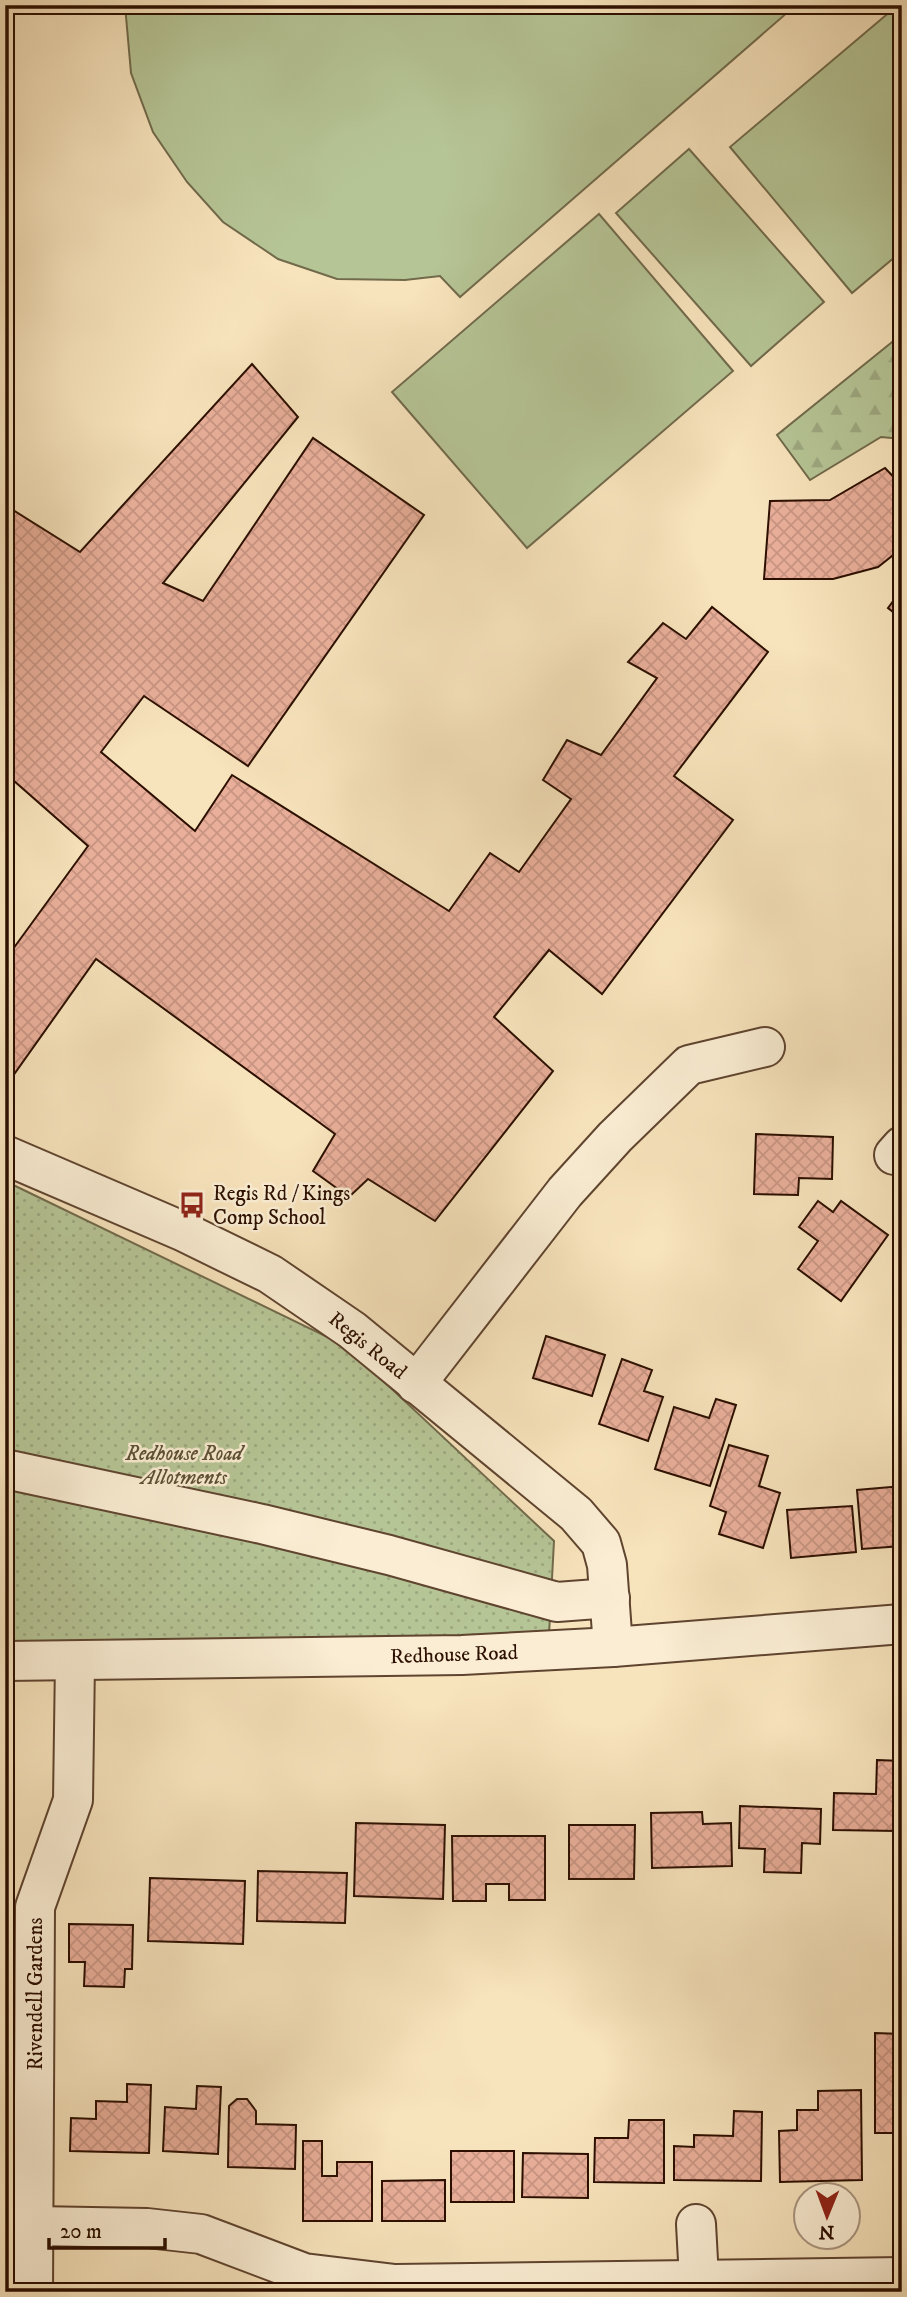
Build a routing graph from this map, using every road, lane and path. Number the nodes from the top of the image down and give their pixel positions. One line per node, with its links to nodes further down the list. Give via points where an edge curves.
1 (765, 1047): 3 (street, via 690,1065 680,1074 565,1192)
2 (5, 1155): 3 (street, Regis Road, via 270,1274 352,1329)
3 (416, 1384): 5 (street, Regis Road, via 576,1514 601,1543)
4 (5, 1469): 5 (street, via 262,1524 556,1602)
5 (610, 1598): 7 (street, Regis Road)
6 (902, 1623): 7 (street, Redhouse Road)
7 (613, 1647): 9 (street, Redhouse Road, via 462,1655)
8 (5, 1661): 9 (street, Redhouse Road)
9 (75, 1661): 11 (street, Rivendell Gardens, via 73,1800 35,1907)
10 (696, 2224): 13 (street)
11 (35, 2226): 13 (street, via 201,2234 304,2273 395,2284); 14 (street, Rivendell Gardens)
12 (902, 2277): 13 (street)
13 (699, 2279)
14 (33, 2292)

